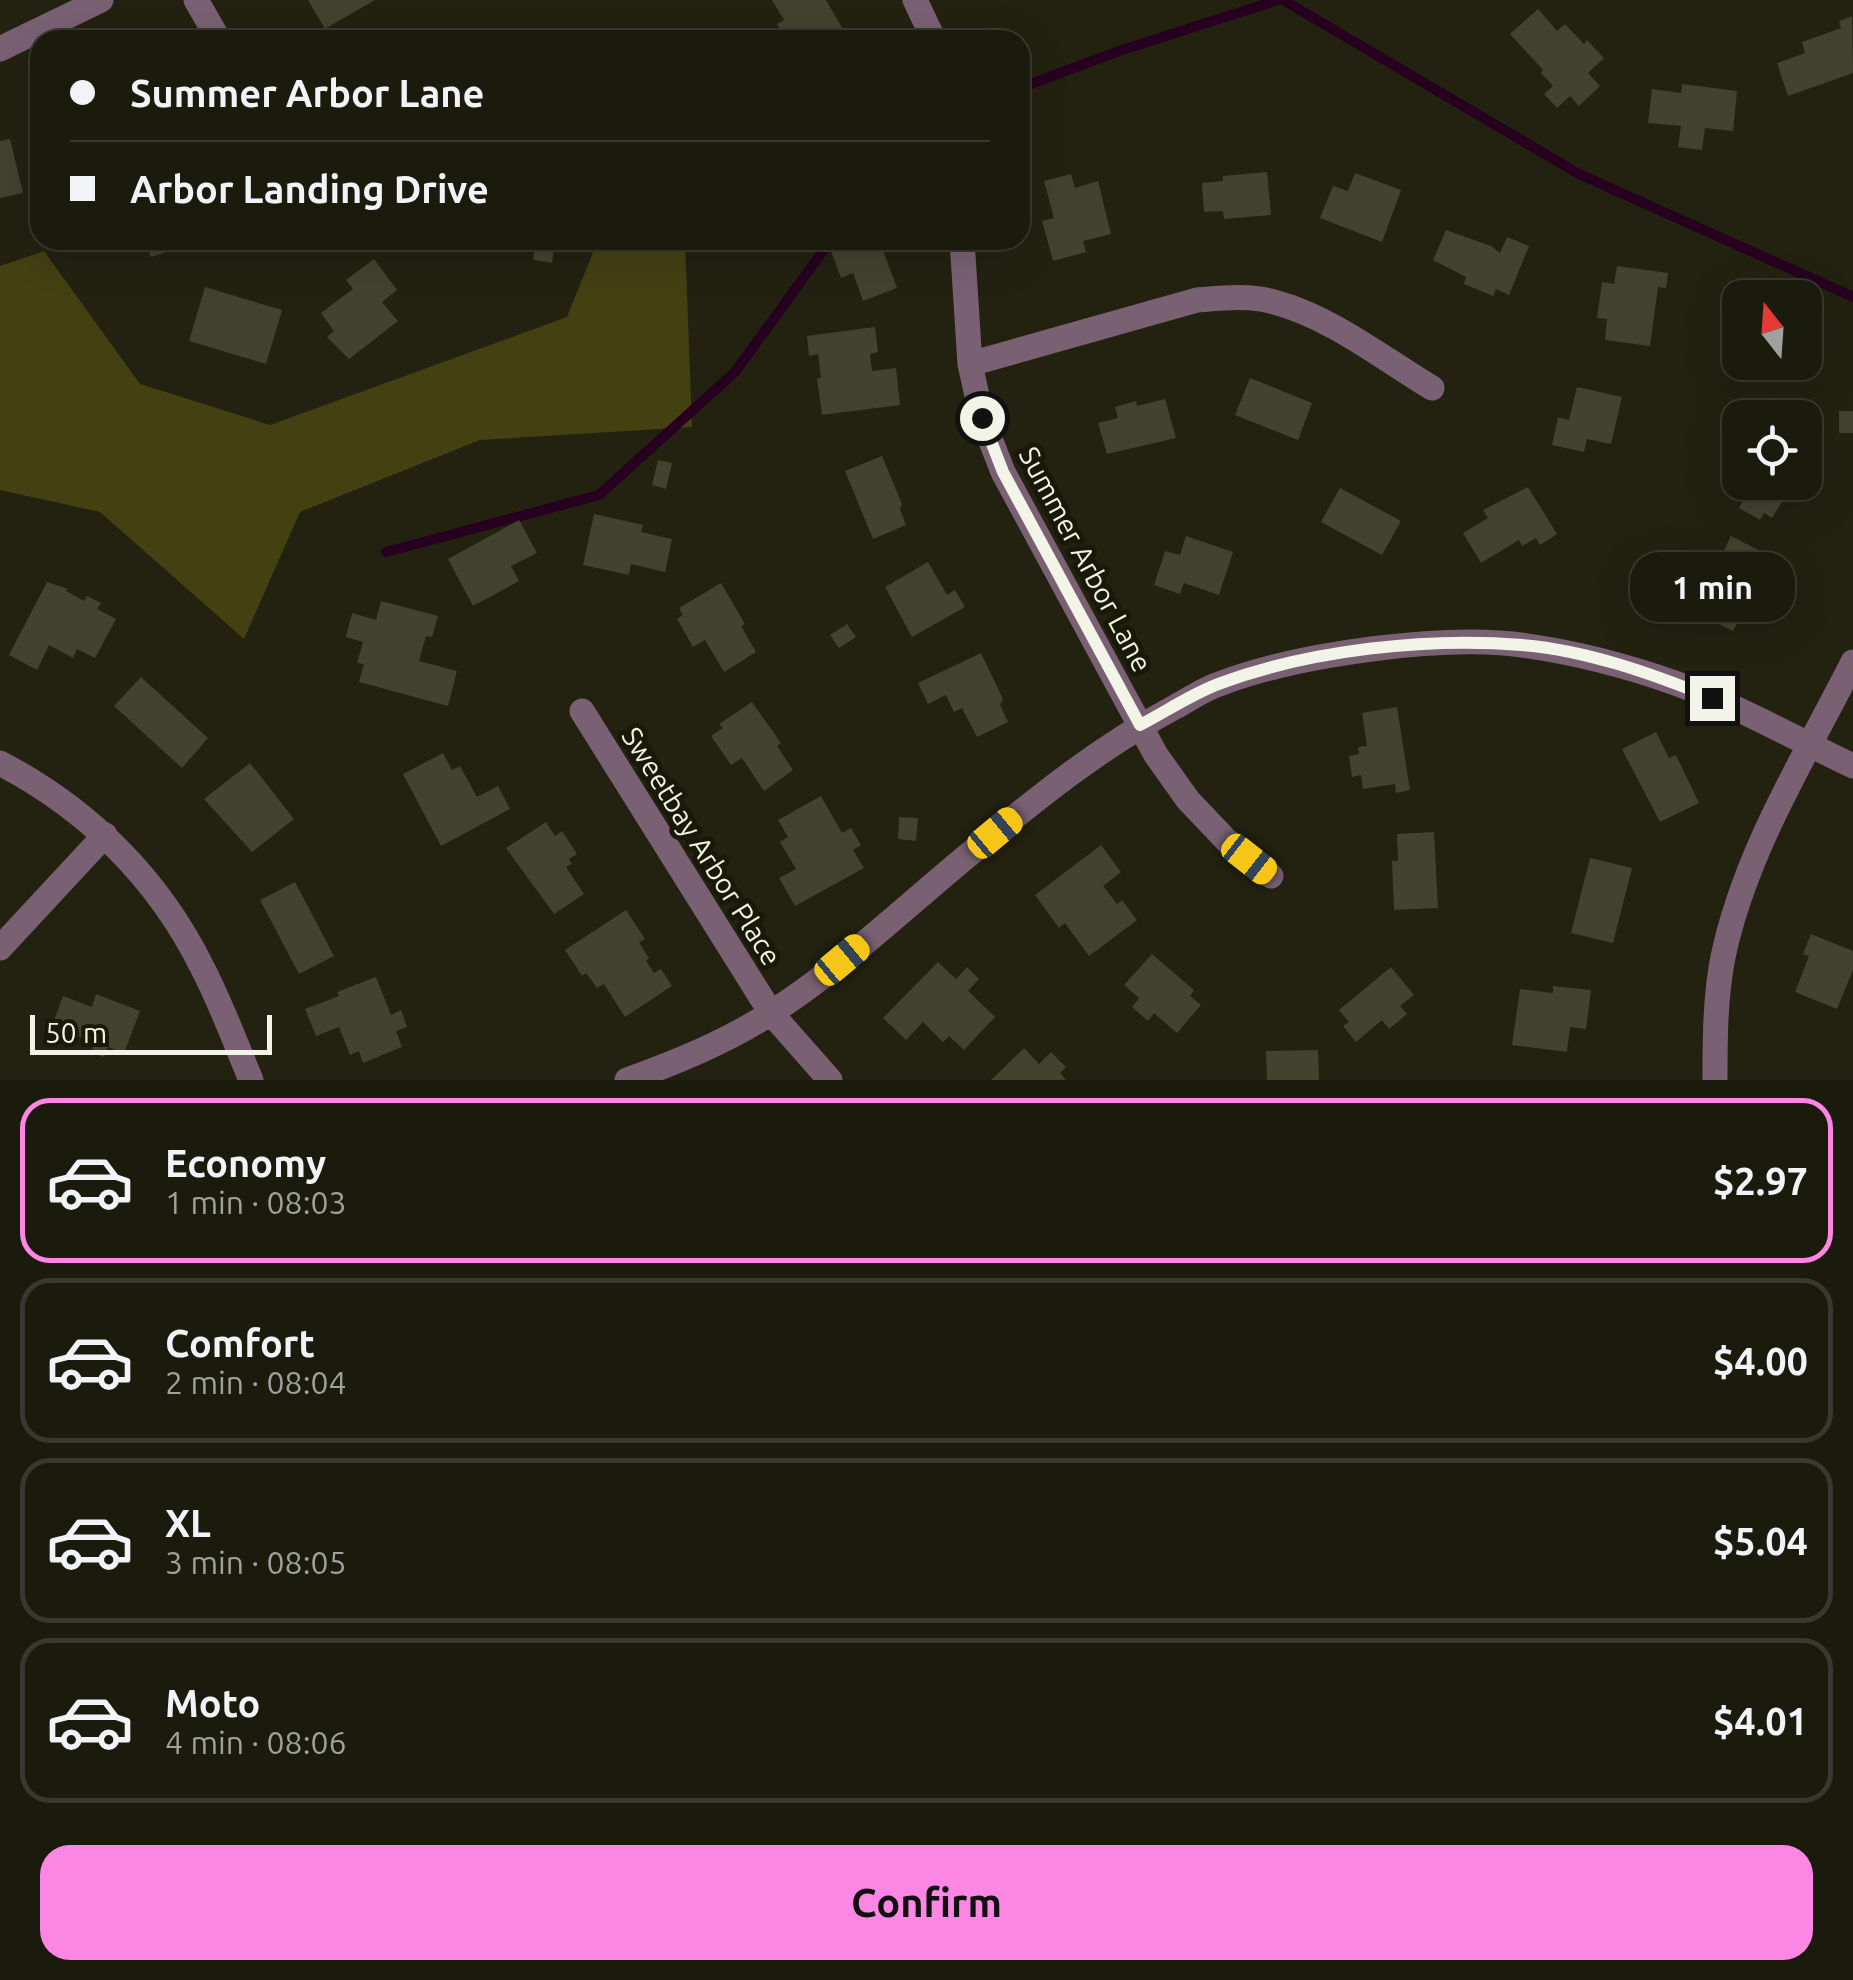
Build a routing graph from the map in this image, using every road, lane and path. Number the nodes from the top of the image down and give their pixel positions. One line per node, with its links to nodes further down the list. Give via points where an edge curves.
1 (100, 0): 4 (street)
2 (196, 0): 5 (street)
3 (915, 0): 6 (street)
4 (40, 30)
5 (213, 30)
6 (929, 30)
7 (30, 35): 8 (street)
8 (0, 50)
9 (962, 250): 10 (street, Summer Arbor Lane)
10 (970, 364): 11 (street, via 1197,300 1234,296 1307,313); 14 (street, Summer Arbor Lane, via 1003,472)
11 (1432, 388)
12 (1853, 662): 15 (street)
13 (582, 711): 21 (street, Sweetbay Arbor Place)
14 (1140, 725): 15 (street, via 1220,683 1298,662 1378,648 1524,645 1676,683); 19 (street, Summer Arbor Lane, via 1188,800); 21 (street, via 1056,782)
15 (1810, 746): 17 (street); 25 (street, via 1738,899 1715,1019)
16 (0, 763): 18 (street)
17 (1853, 766)
18 (106, 835): 20 (street); 22 (street, via 175,917)
19 (1271, 876)
20 (0, 948)
21 (771, 1013): 23 (street, via 680,1061); 24 (street, Sweetbay Arbor Place)
22 (251, 1080)
23 (627, 1080)
24 (830, 1080)
25 (1715, 1080)

